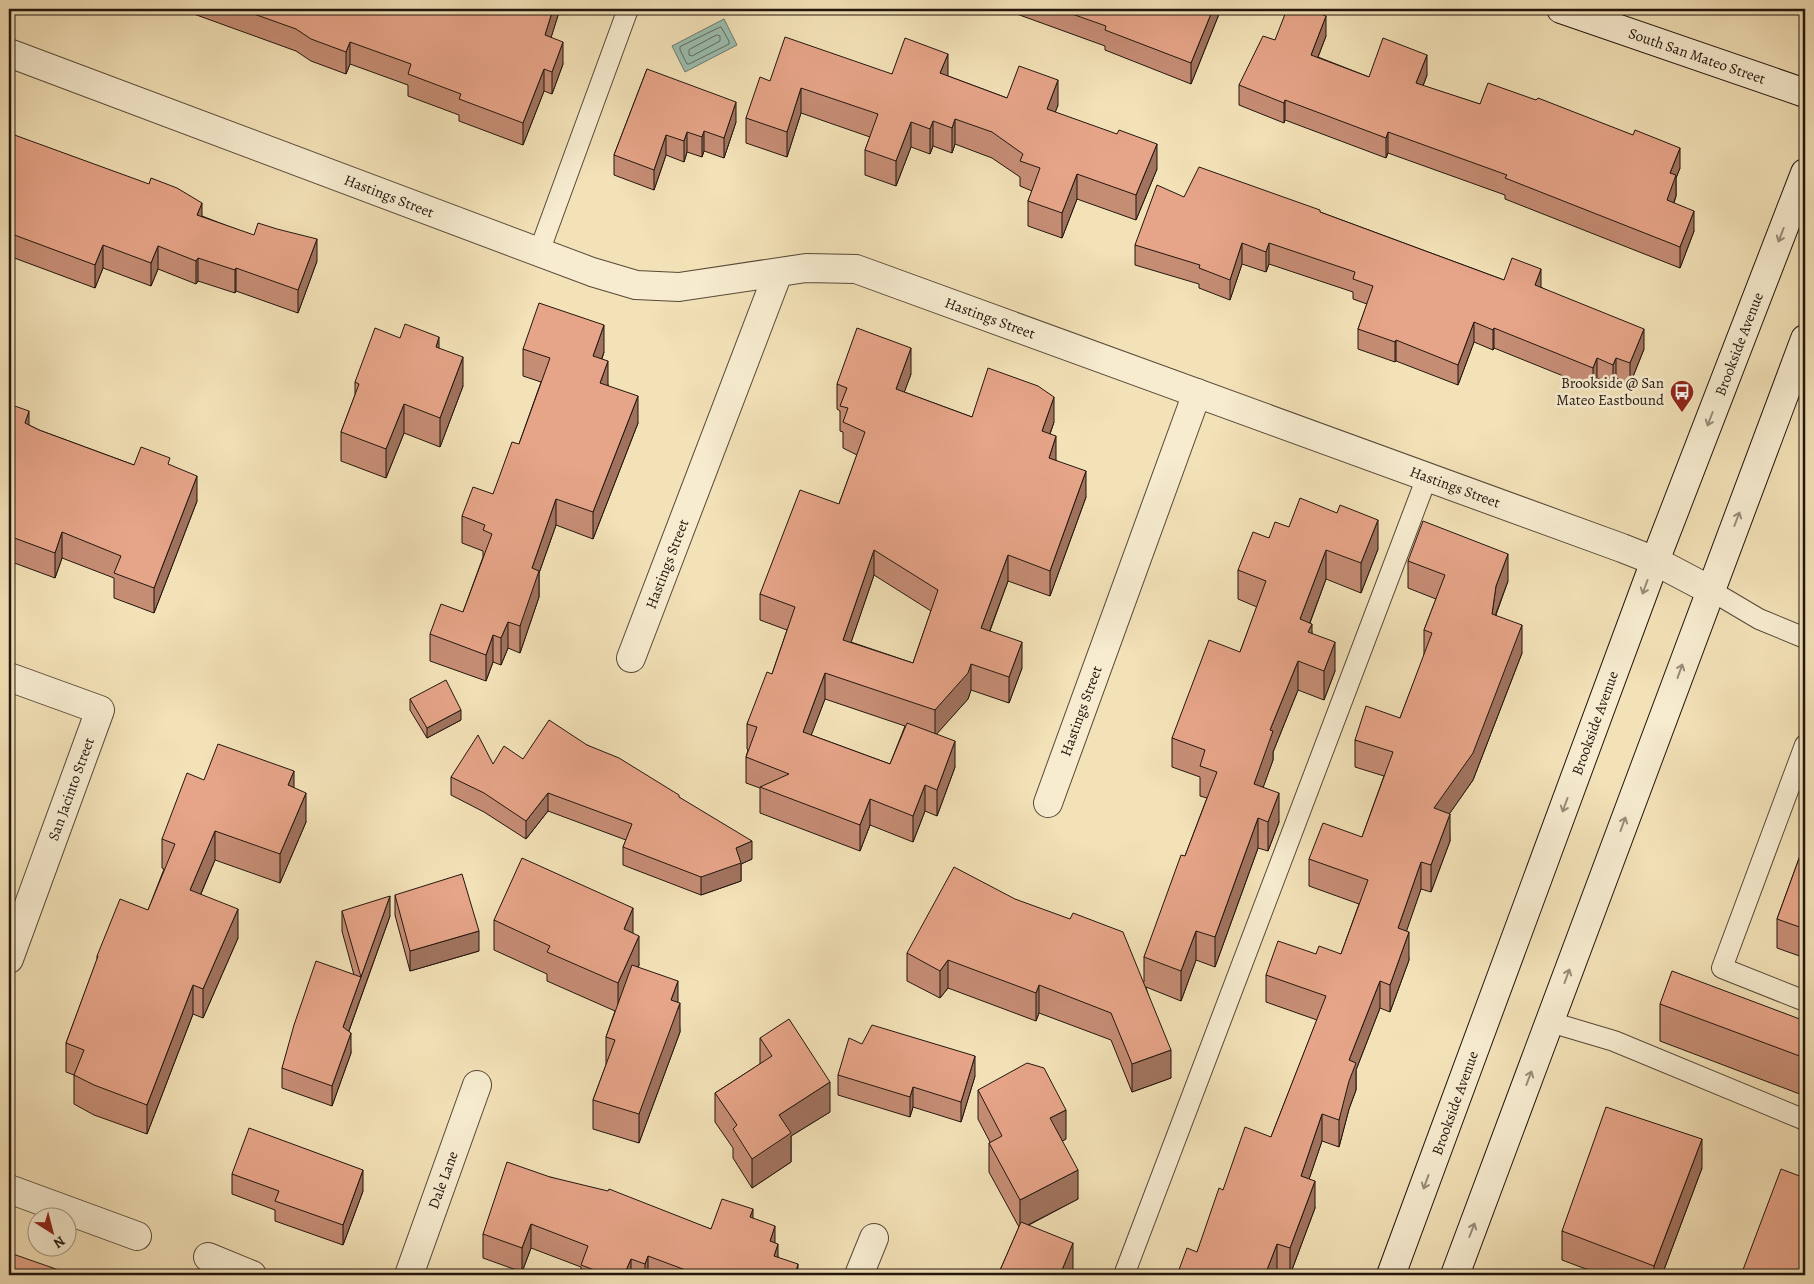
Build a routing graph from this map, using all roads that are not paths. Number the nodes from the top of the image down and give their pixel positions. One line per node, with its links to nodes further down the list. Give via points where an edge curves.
1 (628, 9): 6 (lane)
2 (1561, 9): 4 (street, South San Mateo Street)
3 (9, 53): 6 (street, Hastings Street)
4 (1805, 93)
5 (1805, 173): 11 (street, Brookside Avenue, one-way to 11)
6 (539, 252): 7 (street, Hastings Street, via 636,285 679,287)
7 (778, 273): 9 (street, Hastings Street, via 806,268 856,269); 14 (street, Hastings Street)
8 (1805, 339): 12 (street, one-way to 8)
9 (1197, 393): 10 (street, Hastings Street); 18 (street, Hastings Street)
10 (1427, 477): 11 (street, Hastings Street); 31 (lane)
11 (1655, 561): 12 (street, Hastings Street); 32 (street, Brookside Avenue, one-way to 32)
12 (1710, 590): 13 (lane, via 1759,619); 21 (street, one-way to 12)
13 (1805, 638)
14 (631, 658)
15 (9, 677): 19 (street, San Jacinto Street, via 100,710)
16 (1805, 745): 17 (lane)
17 (1801, 766): 20 (lane, via 1722,968)
18 (1048, 803)
19 (9, 959)
20 (1805, 1001)
21 (1550, 1022): 23 (lane, via 1614,1041); 33 (street, one-way to 21)
22 (477, 1085): 29 (street, Dale Lane)
23 (1805, 1120)
24 (9, 1189): 25 (street)
25 (137, 1236)
26 (874, 1238): 30 (street)
27 (208, 1258): 28 (street)
28 (252, 1275)
29 (409, 1275)
30 (859, 1275)
31 (1124, 1275)
32 (1391, 1275)
33 (1454, 1275)

